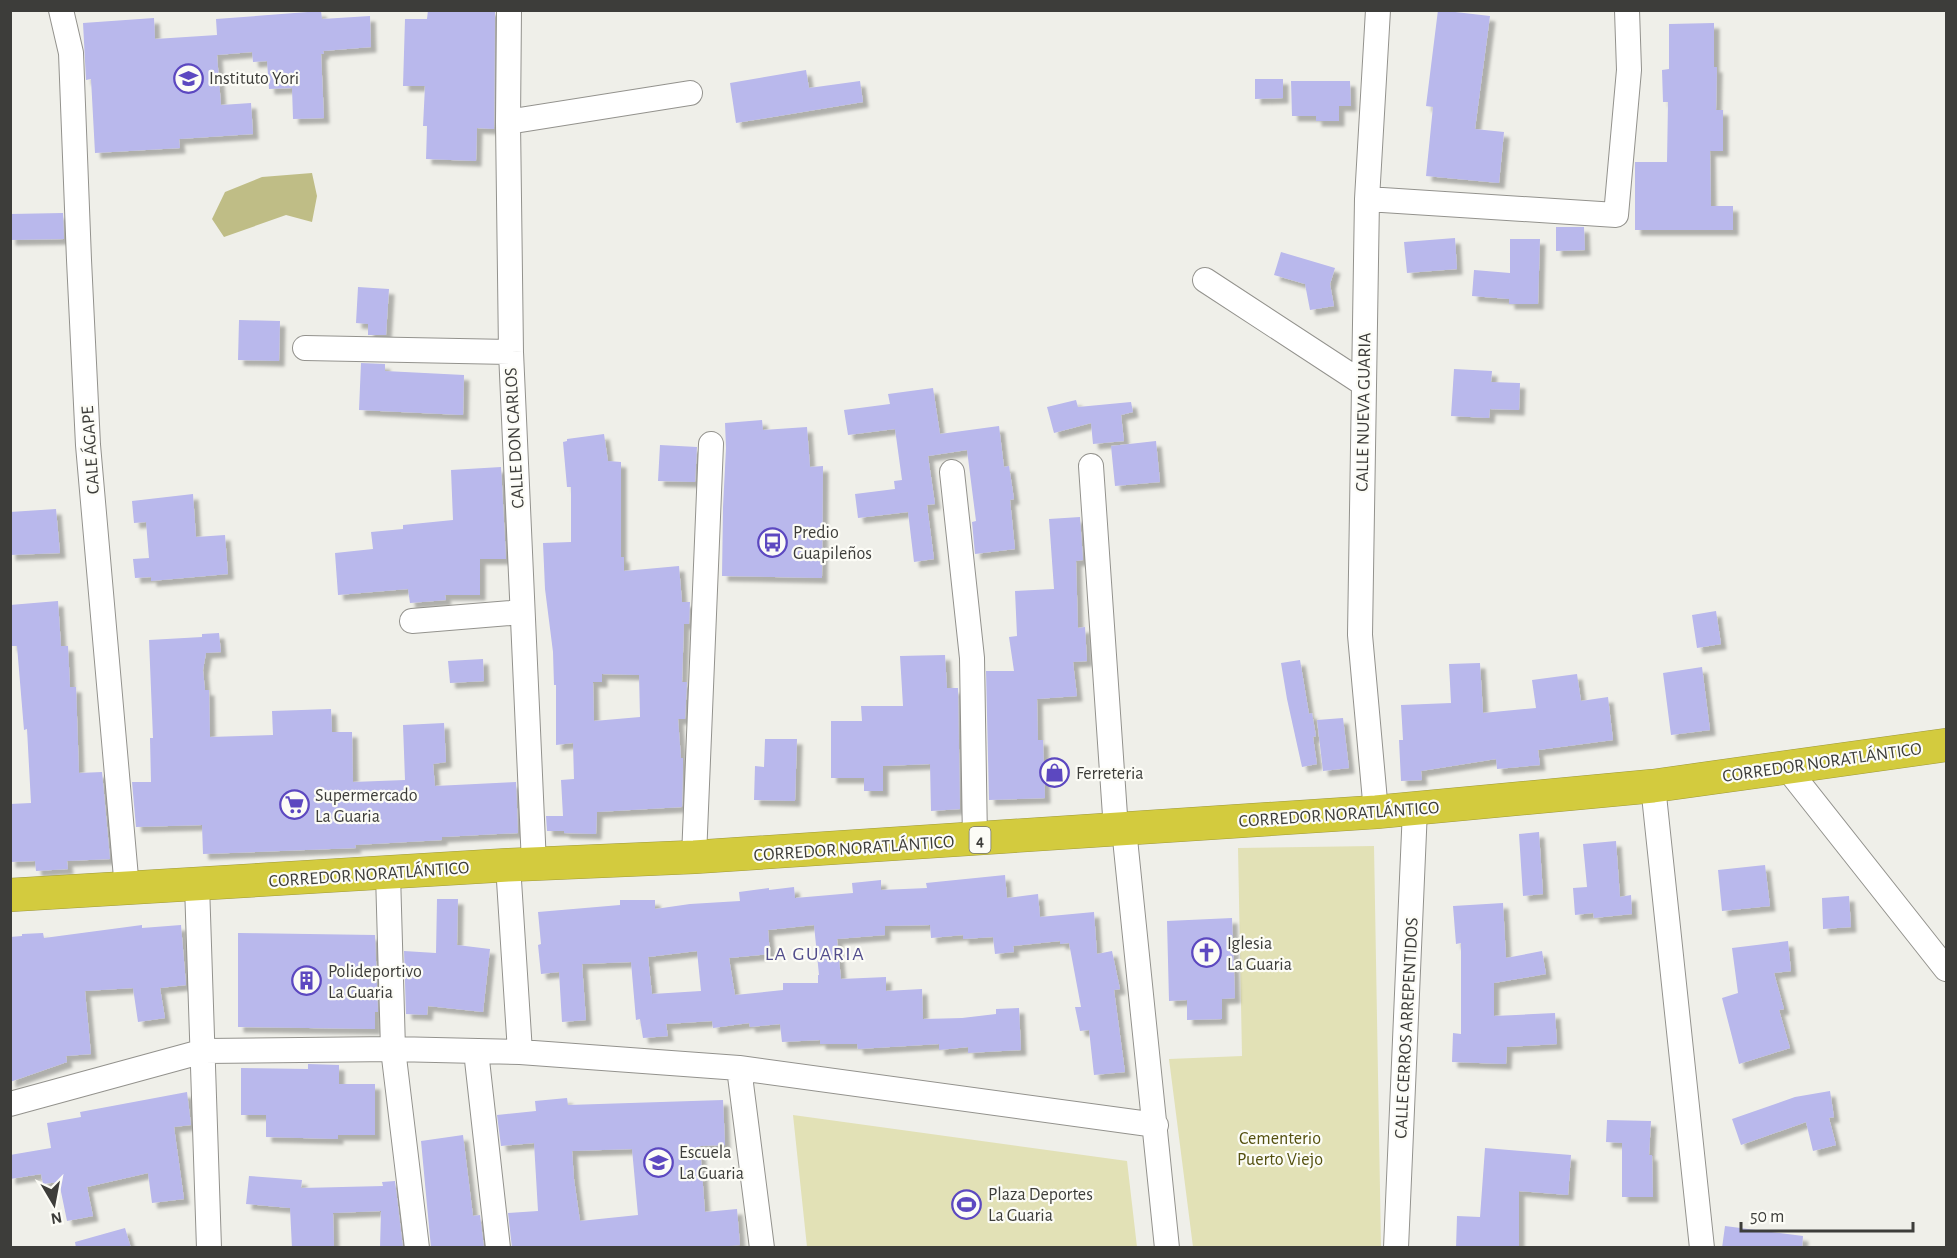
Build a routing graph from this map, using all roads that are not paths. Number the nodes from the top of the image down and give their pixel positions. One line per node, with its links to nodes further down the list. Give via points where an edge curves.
1 (61, 10): 28 (street, CALE ÁGAPE, via 71,52 88,445)
2 (509, 10): 6 (street, CALLE DON CARLOS)
3 (1378, 10): 7 (street, CALLE NUEVA GUARIA)
4 (1627, 10): 7 (street, via 1629,70 1616,215)
5 (690, 93): 6 (street)
6 (508, 122): 10 (street, CALLE DON CARLOS)
7 (1367, 200): 11 (street, CALLE NUEVA GUARIA)
8 (1204, 280): 11 (street)
9 (305, 348): 10 (street)
10 (511, 352): 15 (street, CALLE DON CARLOS)
11 (1364, 384): 21 (street, CALLE NUEVA GUARIA, via 1360,635)
12 (711, 444): 24 (street)
13 (1091, 466): 22 (street)
14 (952, 472): 23 (street, via 972,658)
15 (522, 612): 16 (street); 25 (street, CALLE DON CARLOS)
16 (412, 621)
17 (1947, 745): 18 (highway, CORREDOR NORATLÁNTICO / 4)
18 (1787, 768): 19 (highway, CORREDOR NORATLÁNTICO / 4); 30 (street)
19 (1653, 786): 20 (highway, CORREDOR NORATLÁNTICO / 4); 44 (street)
20 (1415, 809): 21 (highway, CORREDOR NORATLÁNTICO / 4); 43 (street, CALLE CERROS ARREPENTIDOS)
21 (1376, 812): 22 (highway, CORREDOR NORATLÁNTICO / 4)
22 (1120, 830): 23 (highway, CORREDOR NORATLÁNTICO / 4); 37 (street)
23 (975, 840): 24 (highway, CORREDOR NORATLÁNTICO / 4)
24 (694, 857): 25 (highway, CORREDOR NORATLÁNTICO / 4)
25 (521, 865): 26 (highway, CORREDOR NORATLÁNTICO / 4); 34 (street, CALLE DON CARLOS)
26 (388, 874): 27 (highway, CORREDOR NORATLÁNTICO / 4); 31 (street)
27 (197, 885): 28 (highway, CORREDOR NORATLÁNTICO / 4); 32 (street)
28 (127, 889): 29 (highway, CORREDOR NORATLÁNTICO / 4)
29 (10, 896)
30 (1947, 969)
31 (393, 1049): 32 (street); 33 (street); 39 (street)
32 (204, 1051): 36 (street); 38 (street)
33 (477, 1052): 34 (street); 40 (street)
34 (520, 1052): 35 (street)
35 (740, 1068): 37 (street); 41 (street)
36 (10, 1104)
37 (1155, 1125): 42 (street)
38 (209, 1248)
39 (417, 1248)
40 (498, 1248)
41 (762, 1248)
42 (1167, 1248)
43 (1396, 1248)
44 (1702, 1248)

